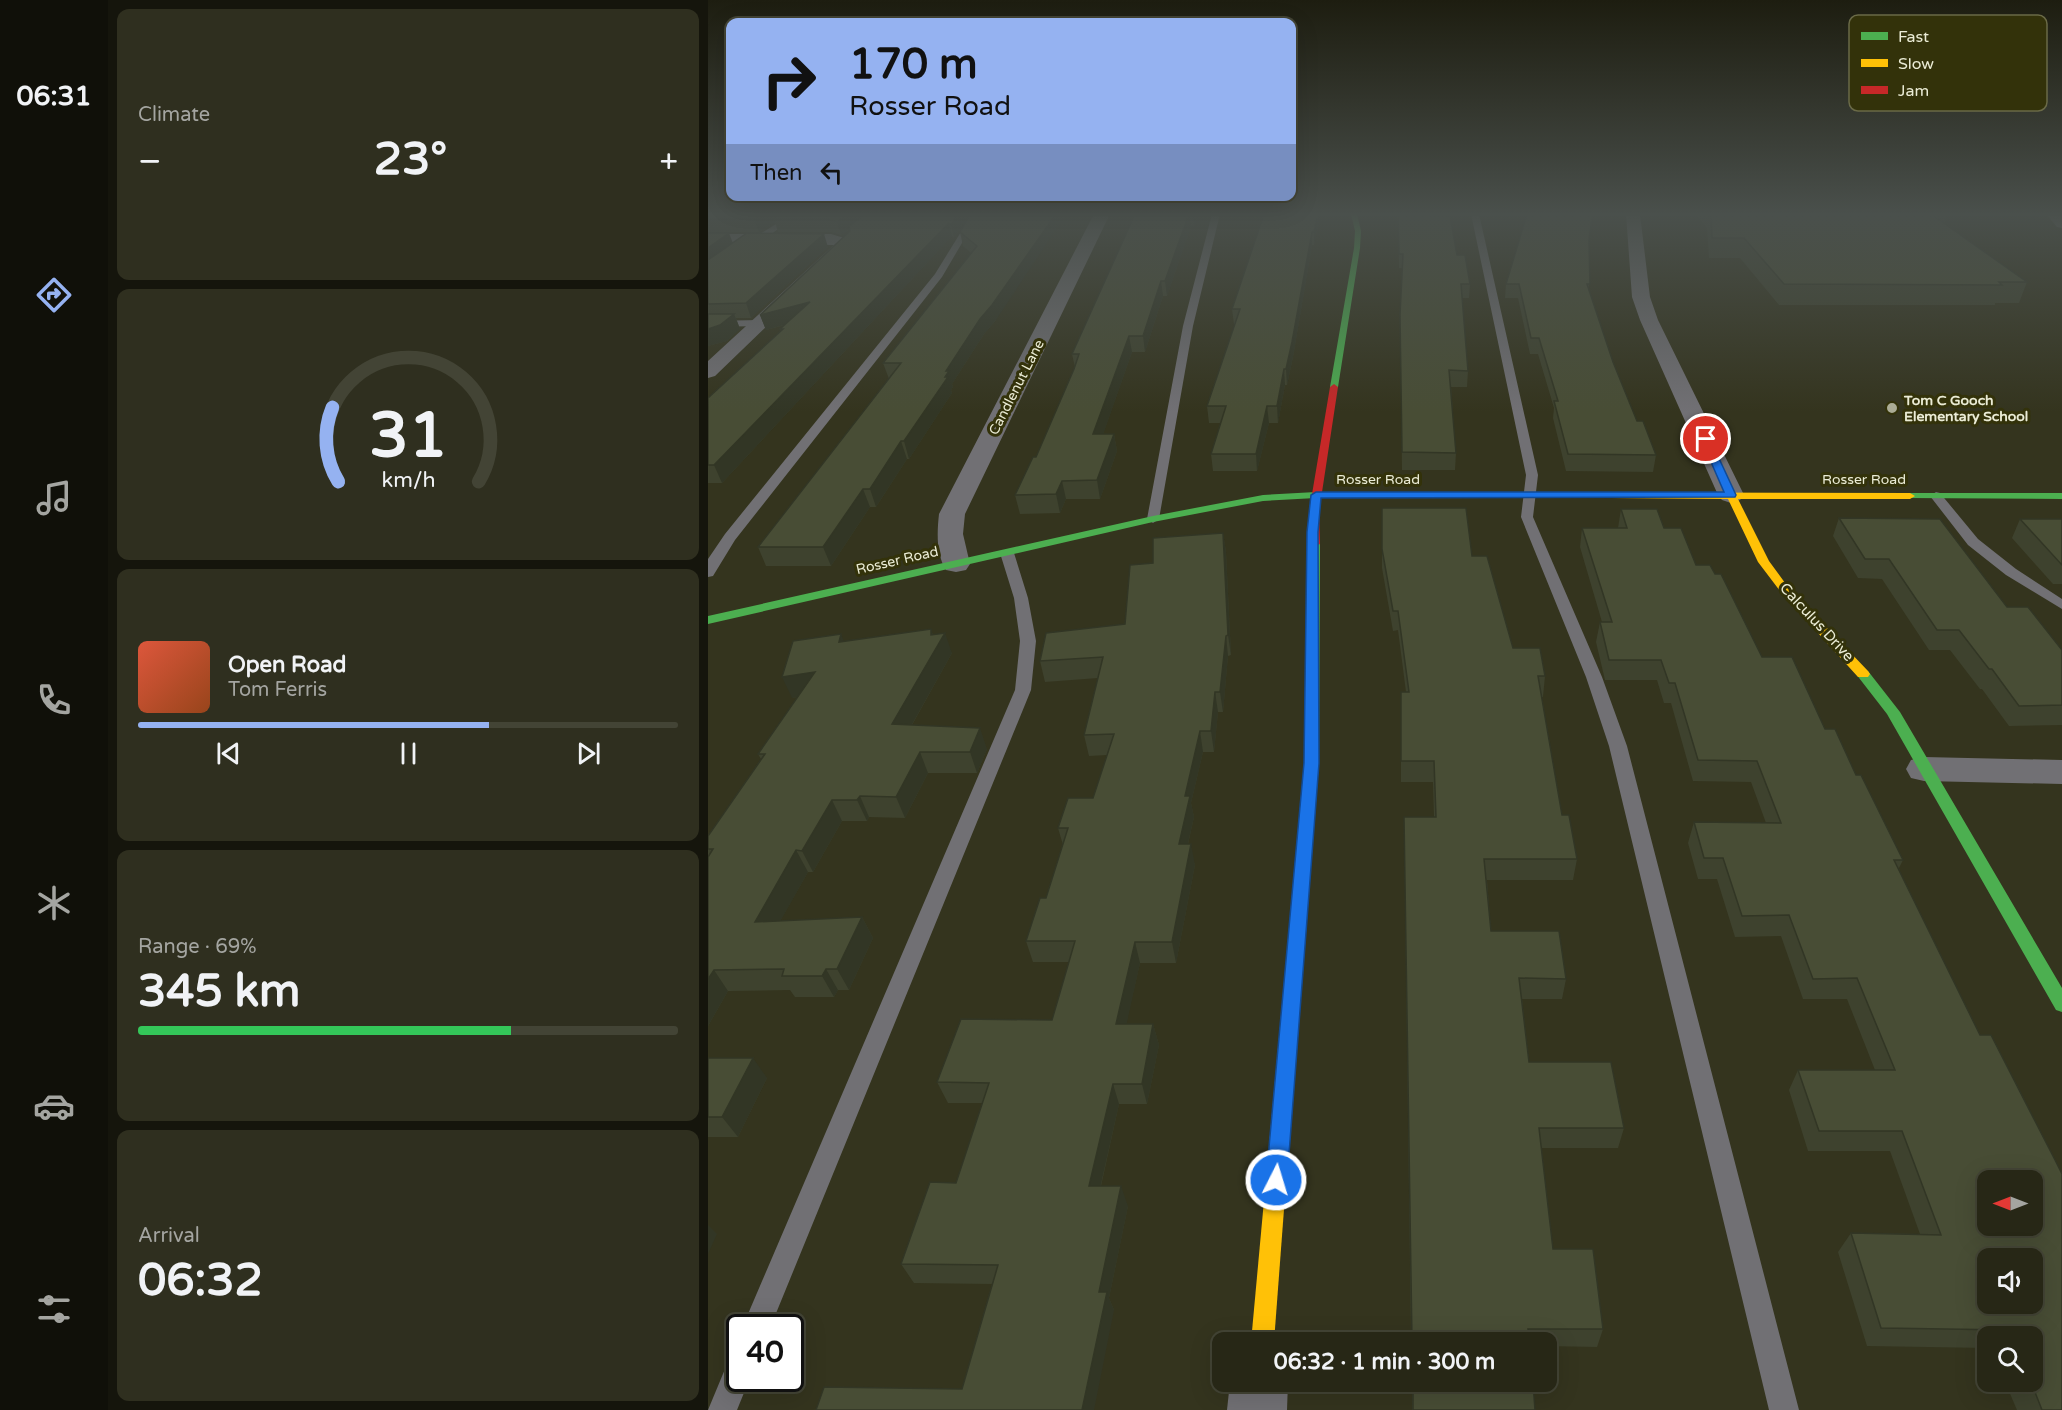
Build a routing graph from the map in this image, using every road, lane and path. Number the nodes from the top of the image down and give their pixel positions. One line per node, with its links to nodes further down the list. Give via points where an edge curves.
1 (808, 280): 8 (street)
2 (935, 280): 19 (lane, via 730,537)
3 (1070, 280): 18 (street, Candlenut Lane, via 952,514 950,534)
4 (1200, 280): 16 (lane)
5 (1352, 280): 11 (street)
6 (1489, 280): 12 (lane, via 1532,475)
7 (1639, 280): 13 (street, Calculus Drive, via 1649,320)
8 (761, 323): 9 (lane); 10 (street)
9 (708, 324)
10 (708, 372)
11 (1316, 495): 12 (street, Rosser Road); 16 (street, Rosser Road, via 1263,498); 26 (street, via 1312,763)
12 (1529, 495): 13 (street, Rosser Road); 31 (lane, via 1527,517 1594,677 1618,747)
13 (1731, 495): 14 (street, Rosser Road); 22 (street, Calculus Drive, via 1764,562 1893,711)
14 (1936, 496): 15 (street, Rosser Road); 20 (lane, via 1973,542)
15 (2062, 496)
16 (1153, 519): 17 (street, Rosser Road)
17 (1007, 553): 18 (street, Rosser Road); 25 (lane, via 1021,598 1028,641 1023,690)
18 (956, 564): 21 (street, Rosser Road)
19 (708, 573)
20 (2062, 605)
21 (708, 620)
22 (1924, 769): 23 (street); 24 (street, Calculus Drive)
23 (2062, 772)
24 (2062, 1004)
25 (762, 1314)
26 (1263, 1332)
27 (730, 1392): 29 (lane)
28 (1258, 1392): 30 (street)
29 (722, 1410)
30 (1257, 1410)
31 (1784, 1410)

